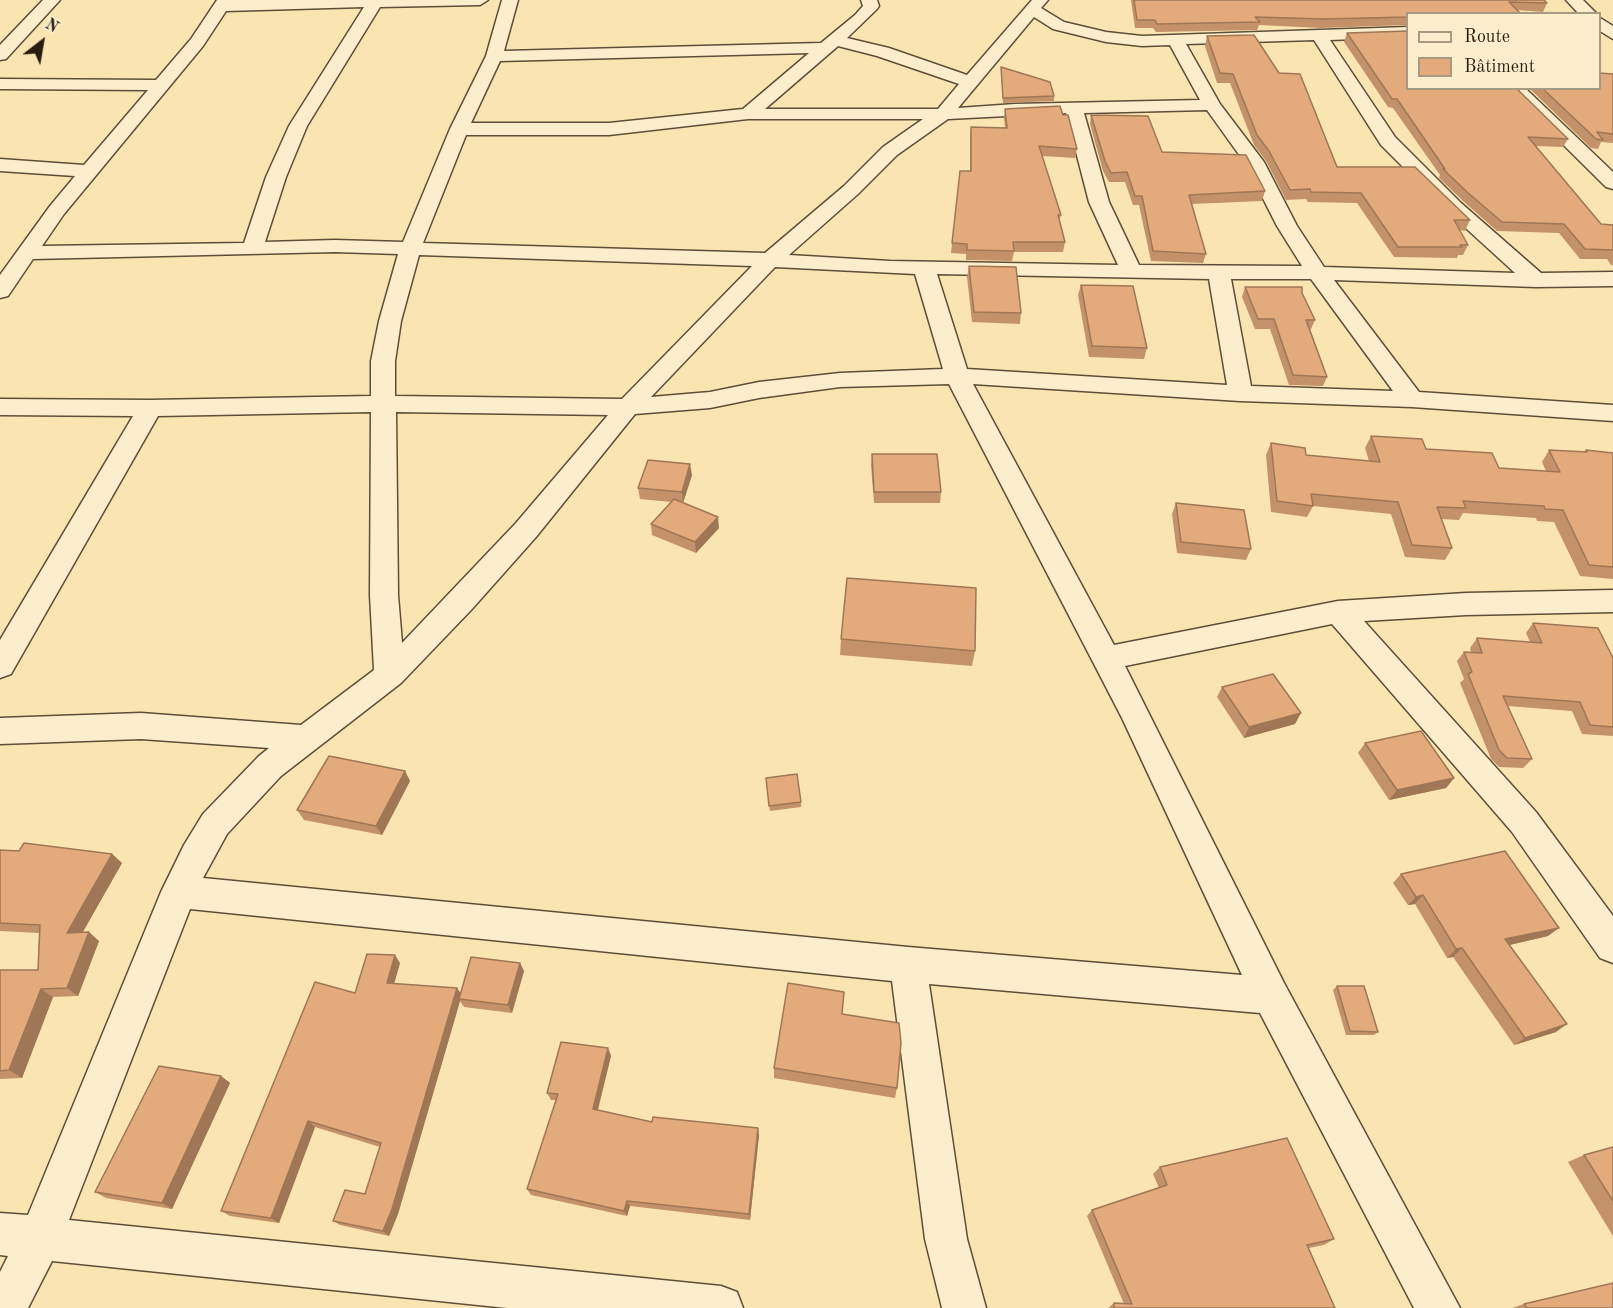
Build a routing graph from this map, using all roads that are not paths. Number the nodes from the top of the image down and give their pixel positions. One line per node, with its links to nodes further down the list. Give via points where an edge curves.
1 (52, 0): 10 (street)
2 (480, 0): 6 (street)
3 (510, 0): 17 (street)
4 (869, 0): 15 (street, via 869,11)
5 (1574, 0): 9 (street)
6 (375, 2): 7 (street); 31 (street, via 298,126)
7 (223, 3): 20 (street)
8 (1037, 5): 14 (street, via 1059,26 1106,37); 18 (street)
9 (1587, 12)
10 (20, 32): 12 (street); 16 (street)
11 (1406, 32): 13 (street)
12 (0, 33)
13 (1319, 35): 14 (street); 39 (street, via 1388,141)
14 (1174, 39): 22 (street)
15 (829, 44): 17 (street); 18 (street, via 883,52); 24 (street)
16 (0, 55)
17 (494, 56): 26 (street)
18 (969, 82): 25 (street)
19 (0, 84): 20 (street)
20 (162, 85): 28 (street)
21 (1516, 90): 29 (street)
22 (1212, 105): 23 (street); 37 (street, via 1254,162)
23 (1074, 108): 25 (street); 35 (street, via 1100,202)
24 (748, 114): 25 (street); 26 (street, via 609,129)
25 (943, 114): 33 (street, via 890,151)
26 (459, 129): 30 (street)
27 (0, 165): 28 (street)
28 (88, 171): 32 (street)
29 (1613, 183)
30 (411, 247): 31 (street); 33 (street); 44 (street, via 383,361)
31 (252, 249): 32 (street)
32 (28, 253): 40 (street)
33 (770, 260): 34 (street); 46 (street)
34 (924, 268): 35 (street); 41 (street)
35 (1132, 272): 36 (street)
36 (1219, 272): 37 (street); 42 (street)
37 (1317, 273): 39 (street); 43 (street)
38 (1613, 279): 39 (street)
39 (1536, 280)
40 (0, 291)
41 (957, 376): 42 (street); 46 (street, via 840,380); 51 (street)
42 (1240, 393): 43 (street)
43 (1412, 399): 48 (street)
44 (382, 404): 46 (street); 47 (street); 53 (street, via 384,595)
45 (0, 406): 47 (street)
46 (628, 407): 53 (street, via 526,530)
47 (150, 408): 52 (street)
48 (1613, 413)
49 (1613, 601): 50 (street)
50 (1338, 612): 51 (street); 57 (street, via 1524,822)
51 (1107, 658): 59 (street)
52 (0, 666)
53 (390, 675): 55 (street)
54 (0, 731): 55 (street, via 141,726)
55 (304, 738): 56 (street, via 270,766 215,824)
56 (179, 892): 58 (street); 61 (street)
57 (1613, 946)
58 (908, 965): 59 (street); 64 (street, via 946,1239)
59 (1271, 996): 65 (street)
60 (0, 1234): 61 (street)
61 (41, 1238): 62 (street); 63 (street)
62 (5, 1308)
63 (721, 1308)
64 (964, 1308)
65 (1438, 1308)

